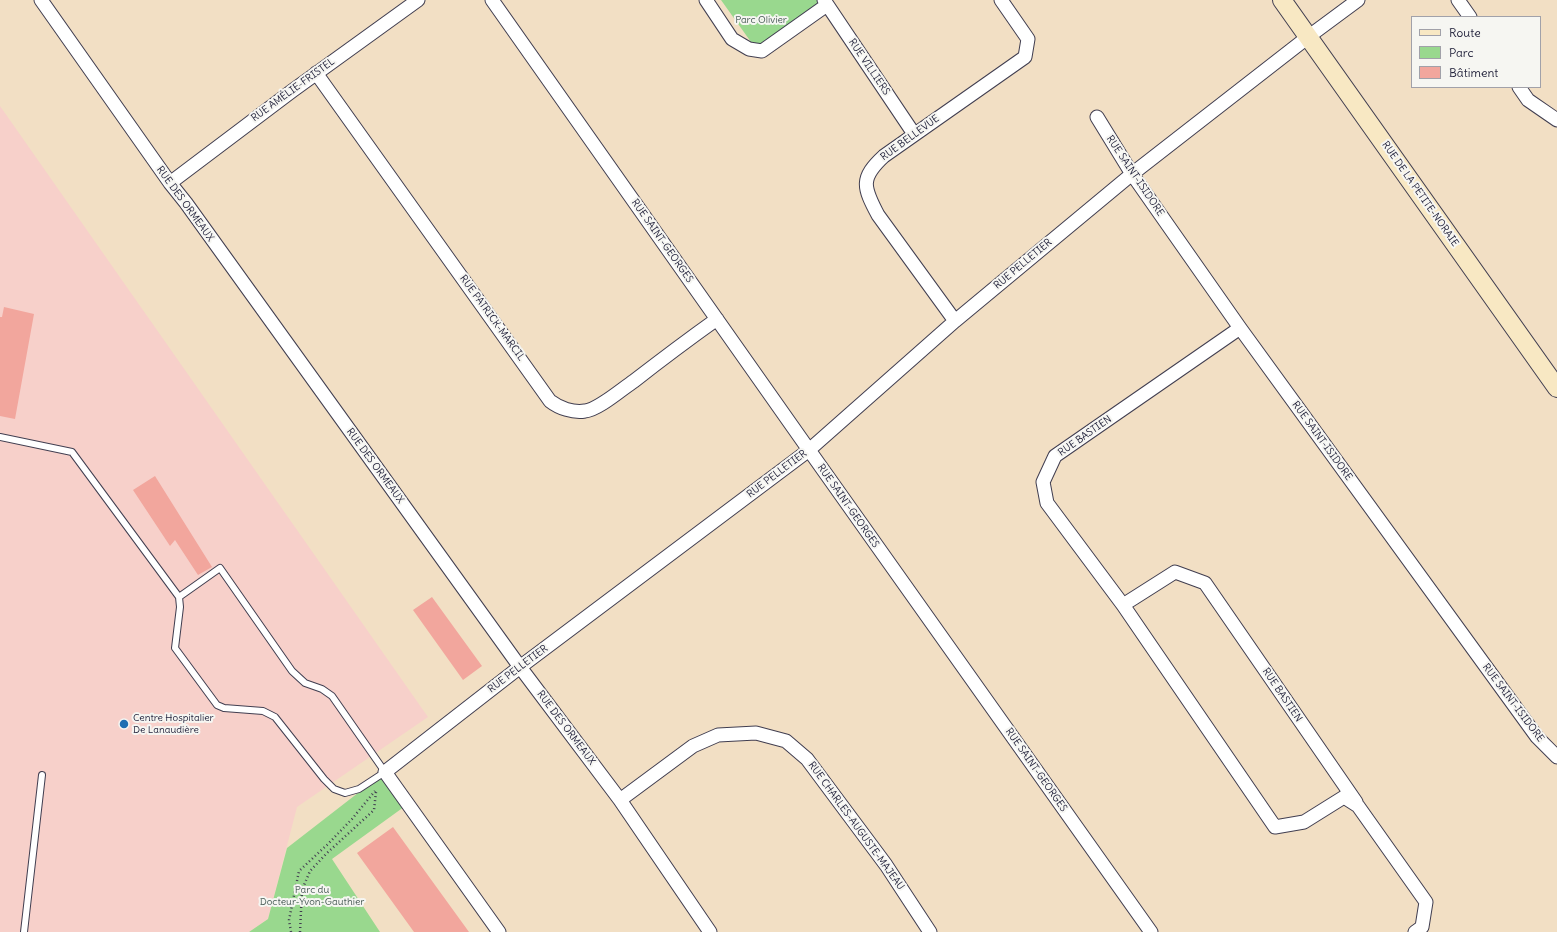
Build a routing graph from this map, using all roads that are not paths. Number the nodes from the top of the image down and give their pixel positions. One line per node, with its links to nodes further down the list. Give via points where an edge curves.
1 (41, 0): 18 (street, RUE DES ORMEAUX)
2 (418, 0): 12 (street, RUE AMÉLIE-FRISTEL)
3 (492, 0): 19 (street, RUE SAINT-GEORGES)
4 (706, 0): 9 (street, via 732,39 749,49 762,51)
5 (1001, 0): 16 (street, RUE BELLEVUE, via 1028,39 1025,58)
6 (1282, 0): 11 (street, RUE DE LA PETITE-NORAIE)
7 (1358, 0): 11 (street, RUE PELLETIER)
8 (1458, 0): 10 (street)
9 (825, 3): 16 (street, RUE VILLIERS)
10 (1469, 16)
11 (1308, 37): 17 (street, RUE PELLETIER); 22 (street, RUE DE LA PETITE-NORAIE)
12 (316, 73): 18 (street, RUE AMÉLIE-FRISTEL); 19 (street, RUE PATRICK-MARCIL, via 556,406 584,411 593,408)
13 (1520, 88): 15 (street, via 1528,100)
14 (1097, 118): 17 (street, RUE SAINT-ISIDORE)
15 (1557, 120)
16 (914, 134): 20 (street, RUE BELLEVUE, via 873,167 867,176 866,189 878,215)
17 (1132, 174): 20 (street, RUE PELLETIER); 21 (street, RUE SAINT-ISIDORE)
18 (170, 183): 27 (street, RUE DES ORMEAUX)
19 (717, 319): 24 (street, RUE SAINT-GEORGES)
20 (955, 321): 24 (street, RUE PELLETIER)
21 (1240, 328): 26 (street, RUE BASTIEN, via 1056,456 1043,482 1047,504); 28 (street, RUE SAINT-ISIDORE, via 1537,737)
22 (1557, 388)
23 (0, 437): 25 (lane, via 72,452)
24 (809, 450): 27 (street, RUE PELLETIER); 37 (street, RUE SAINT-GEORGES)
25 (179, 597): 29 (lane, via 220,568 292,672 332,696); 29 (lane, via 175,648 218,705 224,708 263,711 275,717 334,789 345,793 359,789)
26 (1123, 605): 32 (street, RUE BASTIEN, via 1275,827 1304,822 1344,797); 32 (street, RUE BASTIEN, via 1175,572 1205,582)
27 (520, 667): 29 (street, RUE PELLETIER); 31 (street, RUE DES ORMEAUX)
28 (1557, 757)
29 (385, 772): 34 (street)
30 (42, 775): 33 (lane)
31 (620, 800): 35 (street, RUE DES ORMEAUX); 36 (street, RUE CHARLES-AUGUSTE-MAJEAU, via 693,746 718,735 756,733 786,741 807,759 886,865)
32 (1358, 806): 38 (street, RUE BASTIEN, via 1426,902 1422,927)
33 (24, 932)
34 (500, 932)
35 (710, 932)
36 (930, 932)
37 (1151, 932)
38 (1415, 932)

